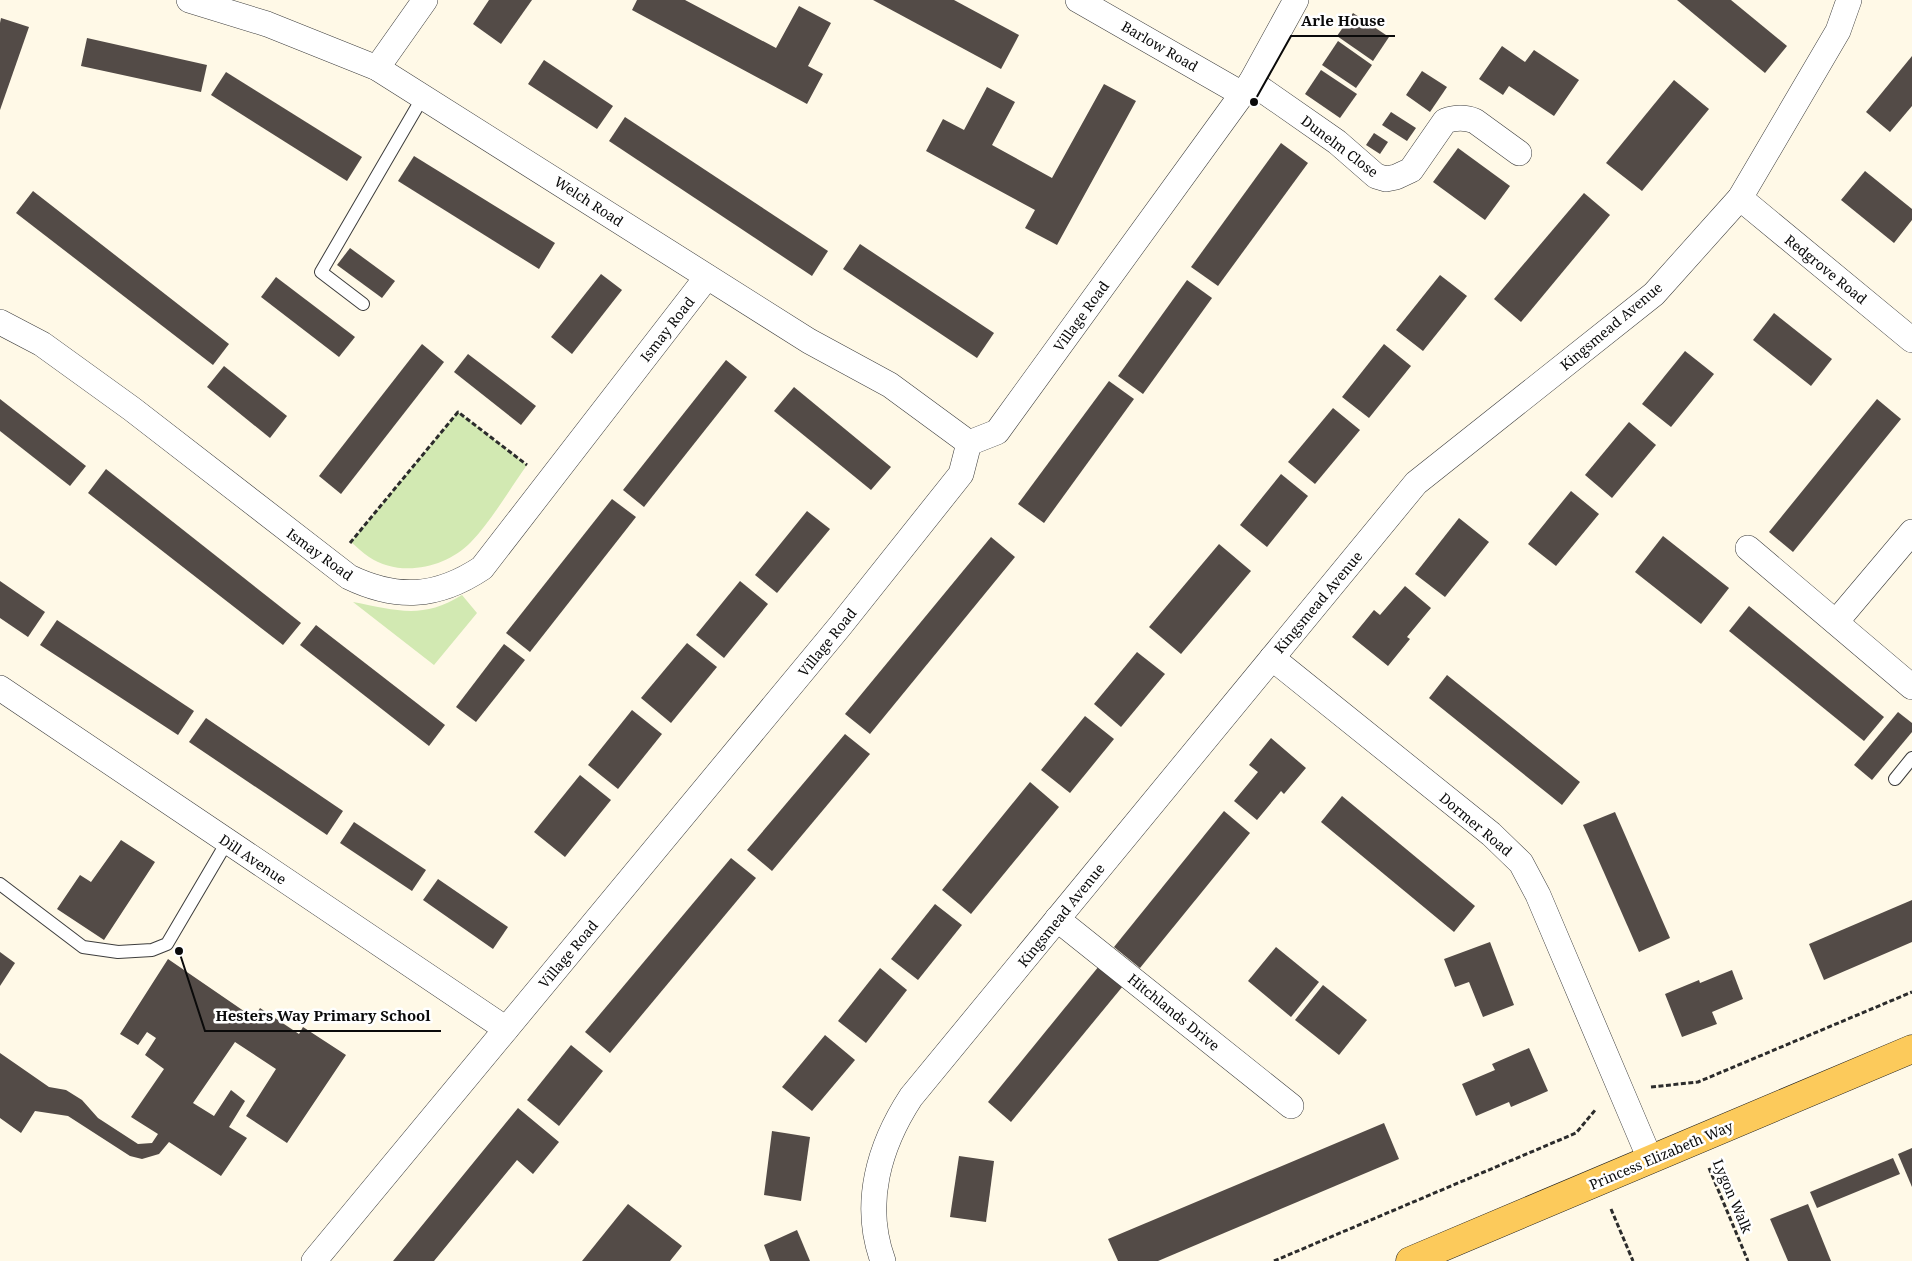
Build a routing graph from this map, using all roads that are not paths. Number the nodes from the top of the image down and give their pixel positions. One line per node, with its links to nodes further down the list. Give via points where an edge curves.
1 (189, 0): 6 (street, Welch Road, via 267,24)
2 (425, 0): 6 (street)
3 (1078, 0): 7 (street, Barlow Road)
4 (1296, 0): 7 (street, Village Road)
5 (1849, 0): 10 (street, Kingsmead Avenue, via 1838,31)
6 (377, 68): 8 (street, Welch Road)
7 (1246, 88): 9 (street, Dunelm Close, via 1337,142 1376,176 1396,178 1411,170 1445,121 1452,119 1476,121); 15 (street, Village Road, via 997,432)
8 (424, 96): 11 (street, Welch Road); 12 (lane, via 320,272)
9 (1519, 153)
10 (1740, 198): 14 (street, Redgrove Road); 19 (street, Kingsmead Avenue, via 1654,294 1416,483)
11 (707, 277): 13 (street, Ismay Road, via 482,568 450,586 411,594 389,592 348,577 124,404 42,344); 15 (street, Welch Road, via 809,341 890,385)
12 (363, 304)
13 (0, 322)
14 (1912, 340)
15 (969, 444): 27 (street, Village Road, via 961,474 840,626)
16 (1912, 532): 18 (street)
17 (1748, 548): 18 (street)
18 (1836, 622): 20 (street)
19 (1272, 658): 26 (street, Kingsmead Avenue); 30 (street, Dormer Road, via 1491,834 1520,863 1530,878)
20 (1912, 686)
21 (0, 688): 24 (street, Dill Avenue)
22 (1912, 758): 23 (lane)
23 (1895, 779)
24 (227, 842): 25 (lane, via 167,944 152,950 118,952 83,948); 27 (street, Dill Avenue)
25 (0, 884)
26 (1057, 919): 29 (street, Hitchlands Drive); 32 (street, Kingsmead Avenue, via 910,1098 896,1120 884,1145 874,1198 875,1226)
27 (506, 1030): 31 (street, Village Road)
28 (1912, 1049): 30 (main road, Princess Elizabeth Way)
29 (1291, 1106)
30 (1650, 1160): 33 (main road, Princess Elizabeth Way)
31 (314, 1261)
32 (883, 1261)
33 (1410, 1261)

